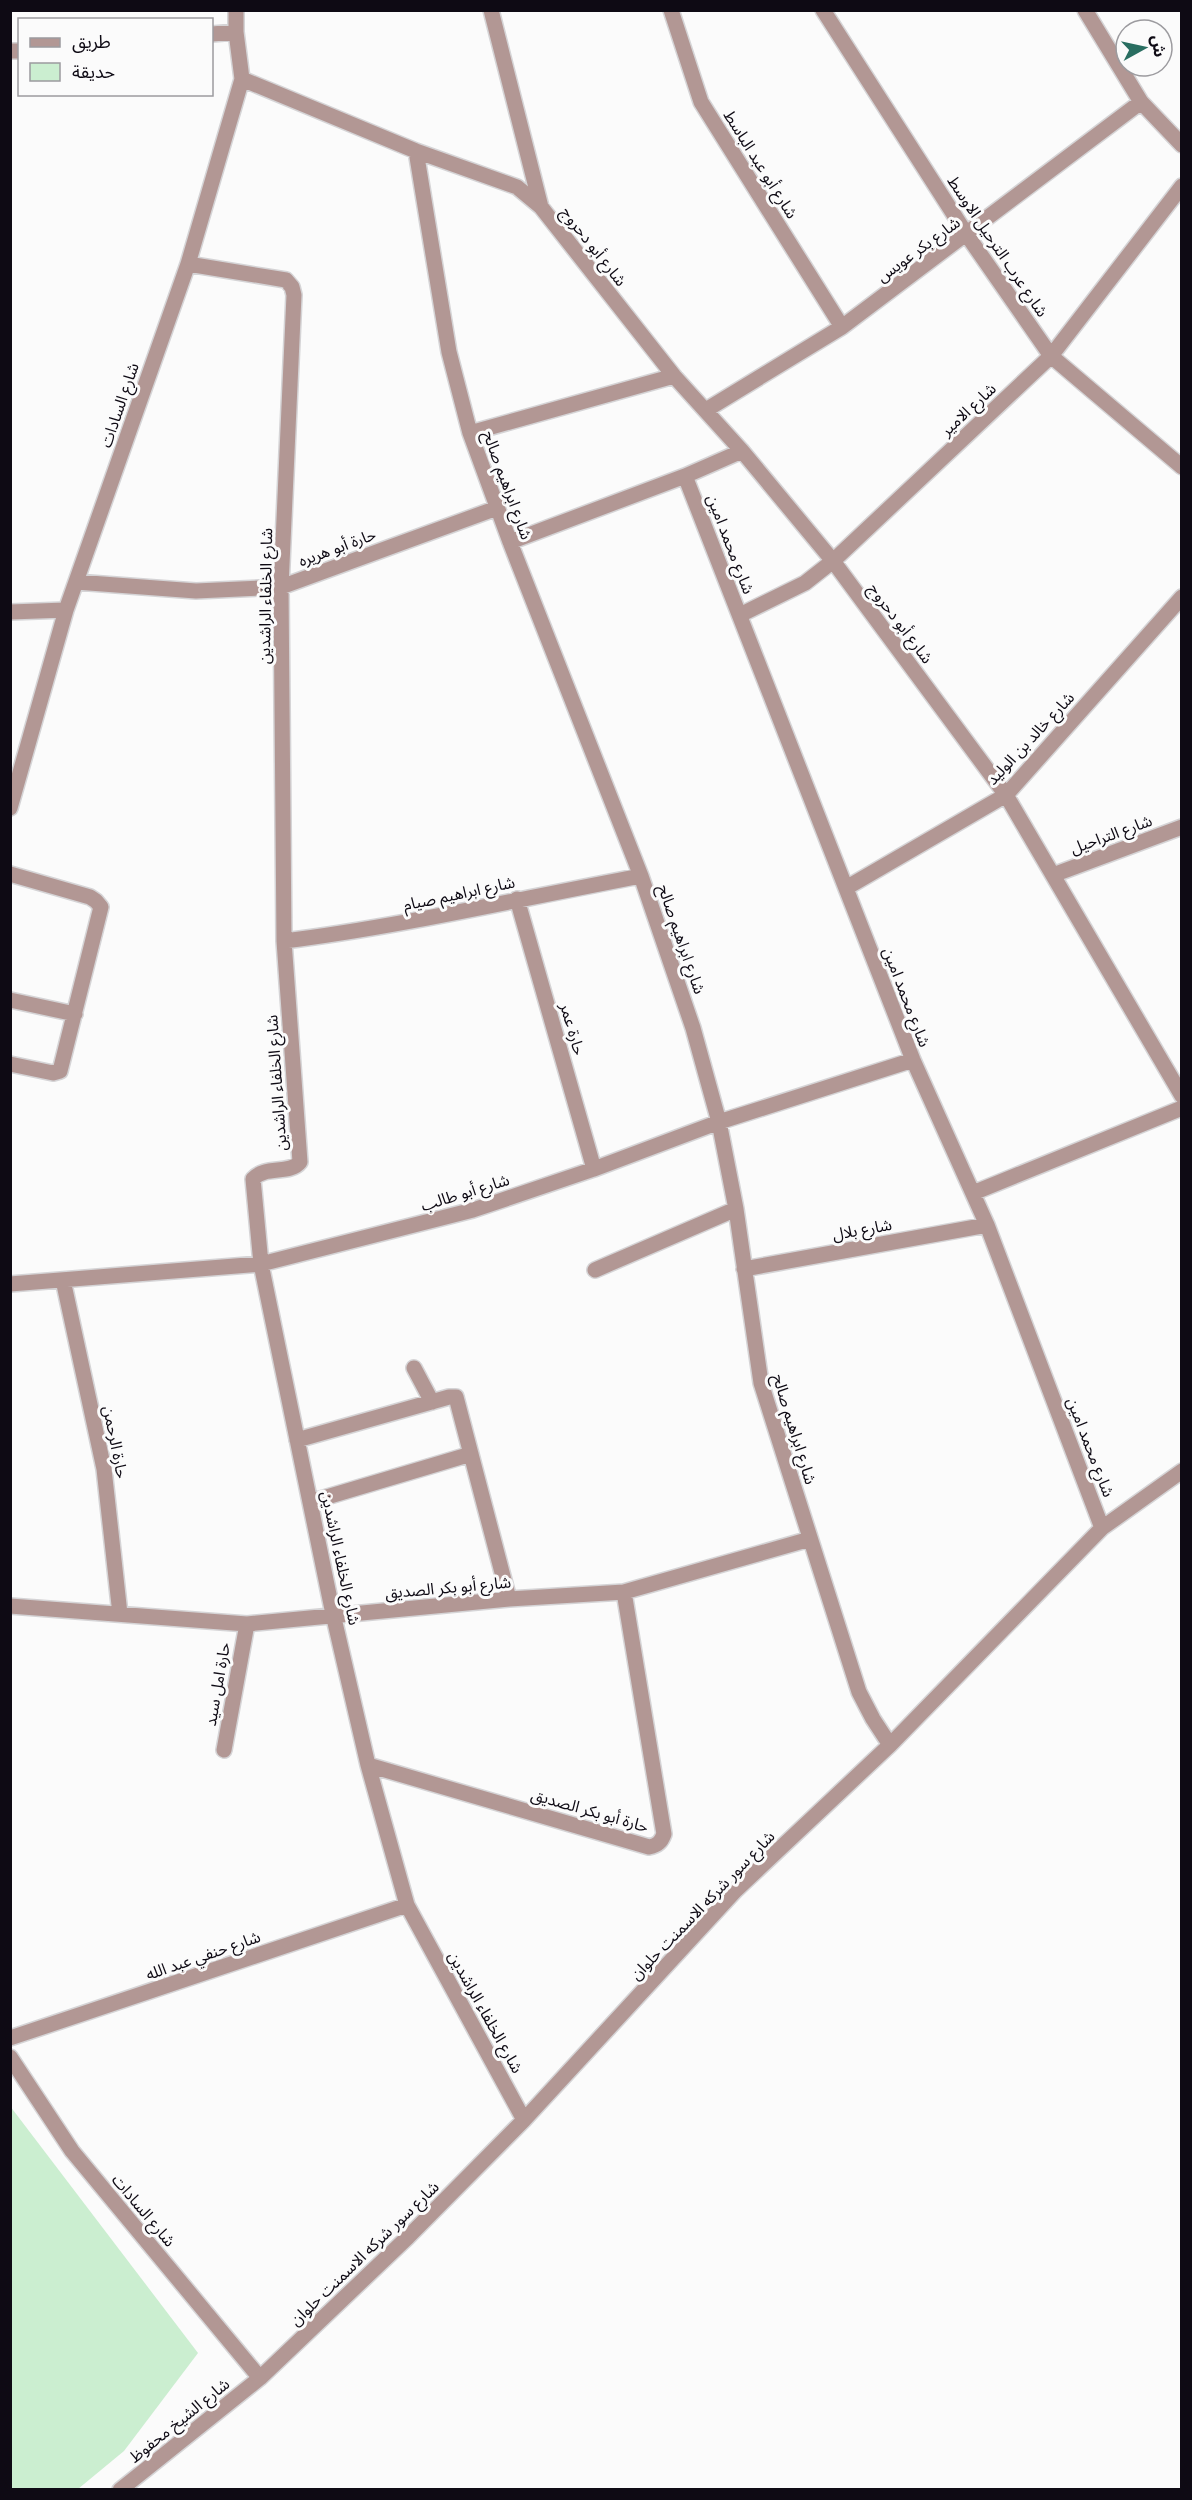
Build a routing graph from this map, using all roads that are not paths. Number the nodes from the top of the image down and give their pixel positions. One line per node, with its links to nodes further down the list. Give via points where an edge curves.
1 (236, 10): 6 (street, شارع السادات)
2 (492, 10): 13 (street, شارع أبو دحروج)
3 (671, 10): 16 (street, شارع أبو عبد الباسط, via 700,102)
4 (823, 10): 14 (street, شارع عرب الترحيل الاوسط)
5 (1085, 10): 9 (street)
6 (236, 32): 7 (street); 8 (street, شارع السادات)
7 (213, 34)
8 (242, 79): 11 (street, شارع أبو دحروج); 15 (street, شارع السادات)
9 (1142, 102): 10 (street); 14 (street, شارع بكر عويس)
10 (1182, 145)
11 (416, 151): 13 (street, شارع أبو دحروج, via 517,187); 20 (street, شارع ابراهيم صالح, via 449,352)
12 (1182, 186): 17 (street, شارع الامير)
13 (541, 207): 18 (street, شارع أبو دحروج)
14 (967, 235): 16 (street, شارع بكر عويس); 17 (street, شارع عرب الترحيل الاوسط)
15 (188, 264): 27 (street, شارع السادات); 28 (street, شارع الخلفاء الراشدين, via 277,278 292,287)
16 (842, 327): 19 (street, شارع بكر عويس)
17 (1051, 356): 22 (street, شارع عرب الترحيل الاوسط); 26 (street, شارع الامير)
18 (674, 376): 19 (street, شارع أبو دحروج); 20 (street)
19 (705, 410): 21 (street, شارع أبو دحروج)
20 (470, 433): 24 (street, شارع ابراهيم صالح)
21 (742, 451): 23 (street); 26 (street, شارع أبو دحروج)
22 (1182, 467)
23 (685, 476): 25 (street); 32 (street, شارع محمد امين)
24 (497, 508): 25 (street, شارع ابراهيم صالح); 28 (street, حارة أبو هريره)
25 (510, 542): 38 (street, شارع ابراهيم صالح)
26 (833, 561): 32 (street, شارع الامير, via 805,583); 33 (street, شارع أبو دحروج)
27 (76, 582): 28 (street, حارة أبو هريره, via 196,591); 30 (street, شارع السادات)
28 (281, 587): 41 (street, شارع الخلفاء الراشدين)
29 (1182, 597): 33 (street, شارع خالد بن الوليد)
30 (66, 610): 31 (street); 34 (street, شارع السادات)
31 (10, 612)
32 (740, 615): 39 (street, شارع محمد امين)
33 (1006, 795): 37 (street, شارع أبو دحروج); 39 (street, شارع خالد بن الوليد)
34 (10, 808)
35 (1182, 827): 37 (street, شارع التراحيل)
36 (10, 874): 43 (street, via 90,897 100,907)
37 (1053, 875): 46 (street, شارع أبو دحروج)
38 (641, 876): 40 (street, شارع ابراهيم صيام); 48 (street, شارع ابراهيم صالح, via 693,1028)
39 (846, 888): 44 (street, شارع محمد امين)
40 (517, 899): 41 (street, شارع ابراهيم صيام, via 401,924); 49 (street, حارة عمر)
41 (284, 941): 53 (street, شارع الخلفاء الراشدين, via 300,1162 296,1167 261,1173 253,1179)
42 (10, 1000): 43 (street)
43 (75, 1014): 45 (street, via 60,1071)
44 (913, 1060): 48 (street, شارع أبو طالب); 50 (street, شارع محمد امين)
45 (10, 1064)
46 (1182, 1096)
47 (1182, 1108): 50 (street)
48 (719, 1122): 49 (street, شارع أبو طالب); 51 (street, شارع ابراهيم صالح)
49 (594, 1169): 53 (street, شارع أبو طالب, via 473,1210)
50 (972, 1192): 52 (street, شارع محمد امين)
51 (736, 1209): 54 (street, شارع ابراهيم صالح); 55 (street)
52 (987, 1225): 54 (street, شارع بلال); 64 (street, شارع محمد امين)
53 (261, 1264): 56 (street, شارع أبو طالب); 60 (street, شارع الخلفاء الراشدين)
54 (744, 1269): 65 (street, شارع ابراهيم صالح, via 761,1383)
55 (595, 1270)
56 (63, 1280): 57 (street, شارع أبو طالب); 69 (street, حارة الرحمن, via 104,1468)
57 (10, 1284)
58 (414, 1368): 59 (street)
59 (432, 1402): 60 (street); 61 (street, via 456,1397)
60 (297, 1440): 63 (street, شارع الخلفاء الراشدين)
61 (471, 1454): 63 (street); 67 (street)
62 (1182, 1472): 64 (street, شارع سور شركه الاسمنت حلوان)
63 (310, 1502): 70 (street, شارع الخلفاء الراشدين)
64 (1102, 1528): 72 (street, شارع سور شركه الاسمنت حلوان)
65 (810, 1539): 66 (street, شارع أبو بكر الصديق); 72 (street, شارع ابراهيم صالح, via 859,1692)
66 (624, 1592): 67 (street, شارع أبو بكر الصديق); 74 (street, حارة أبو بكر الصديق, via 663,1828 661,1841 656,1845 649,1847)
67 (509, 1599): 70 (street, شارع أبو بكر الصديق)
68 (10, 1606): 69 (street, شارع أبو بكر الصديق)
69 (120, 1614): 71 (street, شارع أبو بكر الصديق)
70 (333, 1614): 71 (street, شارع أبو بكر الصديق); 74 (street, شارع الخلفاء الراشدين)
71 (247, 1624): 73 (street, حارة امل سيد)
72 (890, 1745): 78 (street, شارع سور شركه الاسمنت حلوان, via 736,1890)
73 (224, 1750)
74 (368, 1765): 75 (street, شارع الخلفاء الراشدين)
75 (407, 1905): 76 (street, شارع حنفي عبد الله); 78 (street, شارع الخلفاء الراشدين)
76 (10, 2038)
77 (10, 2057): 79 (street, شارع السادات, via 72,2151)
78 (524, 2120): 79 (street, شارع سور شركه الاسمنت حلوان)
79 (260, 2378): 80 (street, شارع الشيخ محفوظ)
80 (120, 2490)

